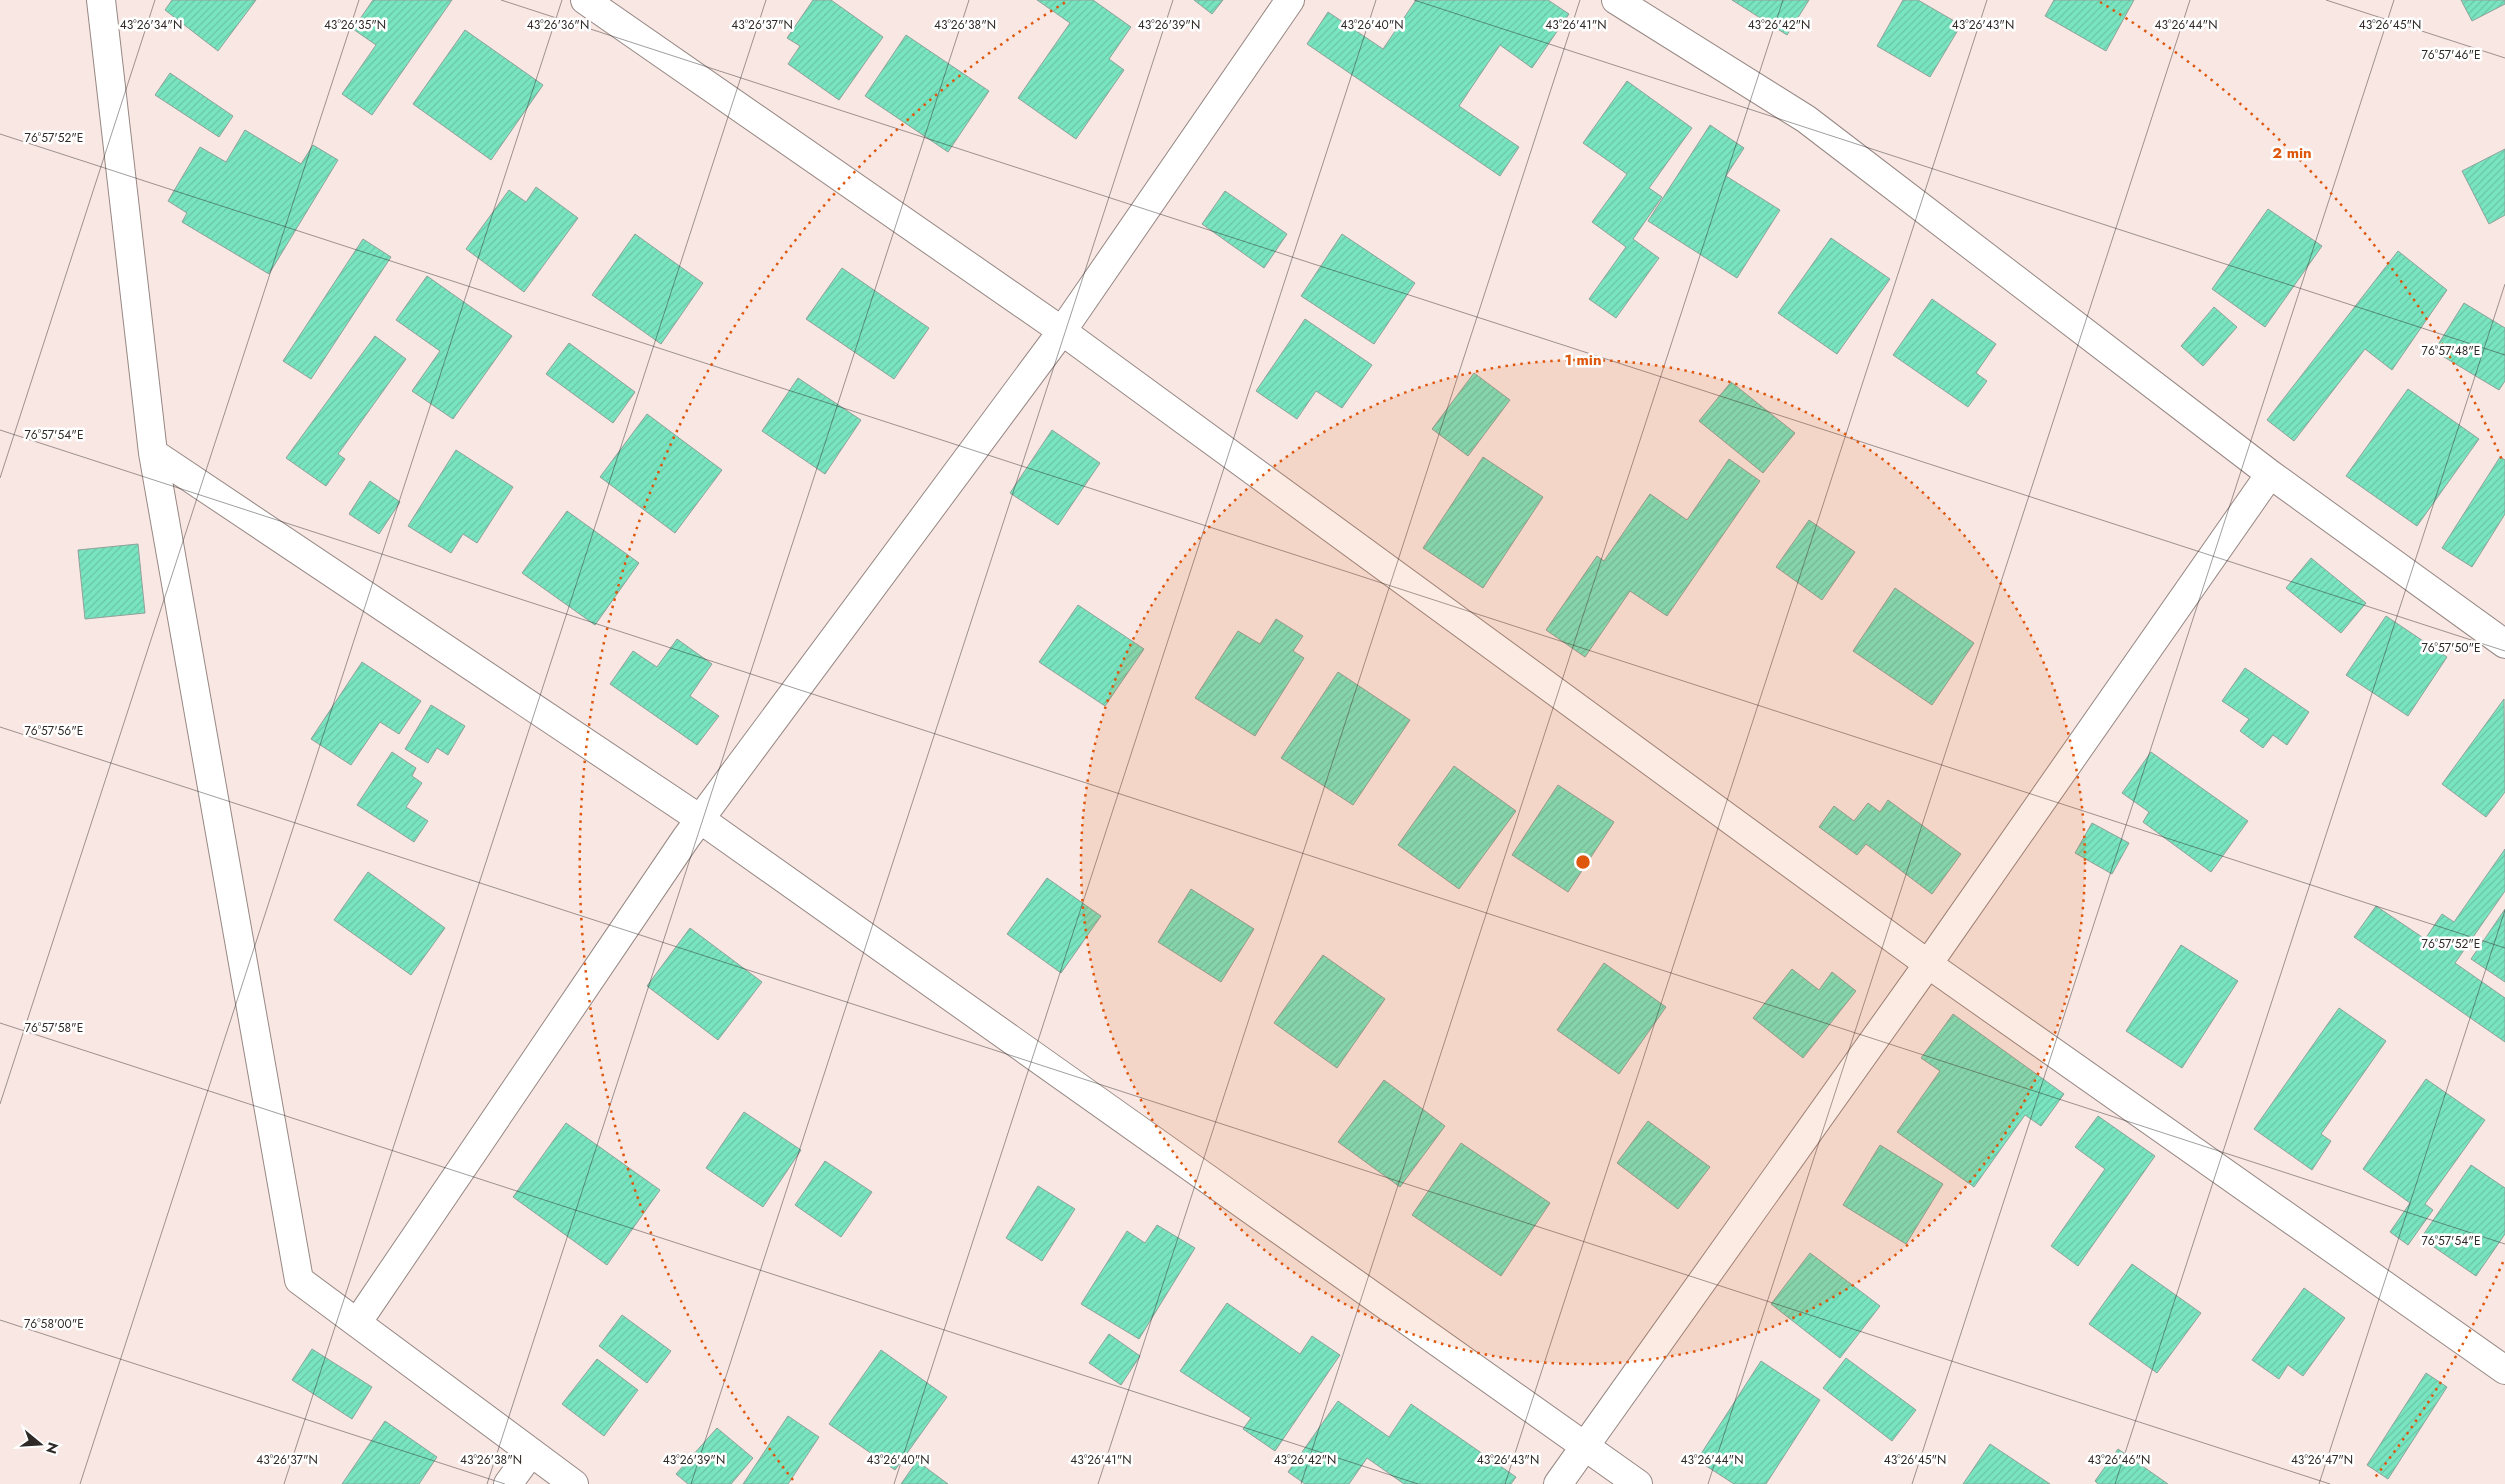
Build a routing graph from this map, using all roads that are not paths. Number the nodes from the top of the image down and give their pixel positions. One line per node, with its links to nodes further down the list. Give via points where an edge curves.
1 (101, 0): 6 (street)
2 (585, 0): 5 (street)
3 (1290, 0): 5 (street)
4 (1616, 0): 7 (street, via 1806,119)
5 (1062, 331): 9 (street); 10 (street)
6 (153, 453): 9 (street); 11 (street, via 299,1280)
7 (2270, 474): 8 (street); 10 (street)
8 (2505, 644)
9 (700, 819): 11 (street); 13 (street)
10 (1928, 964): 12 (street); 13 (street)
11 (357, 1323): 14 (street)
12 (2505, 1370)
13 (1585, 1445): 17 (street); 18 (street)
14 (531, 1452): 15 (street); 16 (street)
15 (508, 1484)
16 (574, 1484)
17 (1558, 1484)
18 (1638, 1484)

